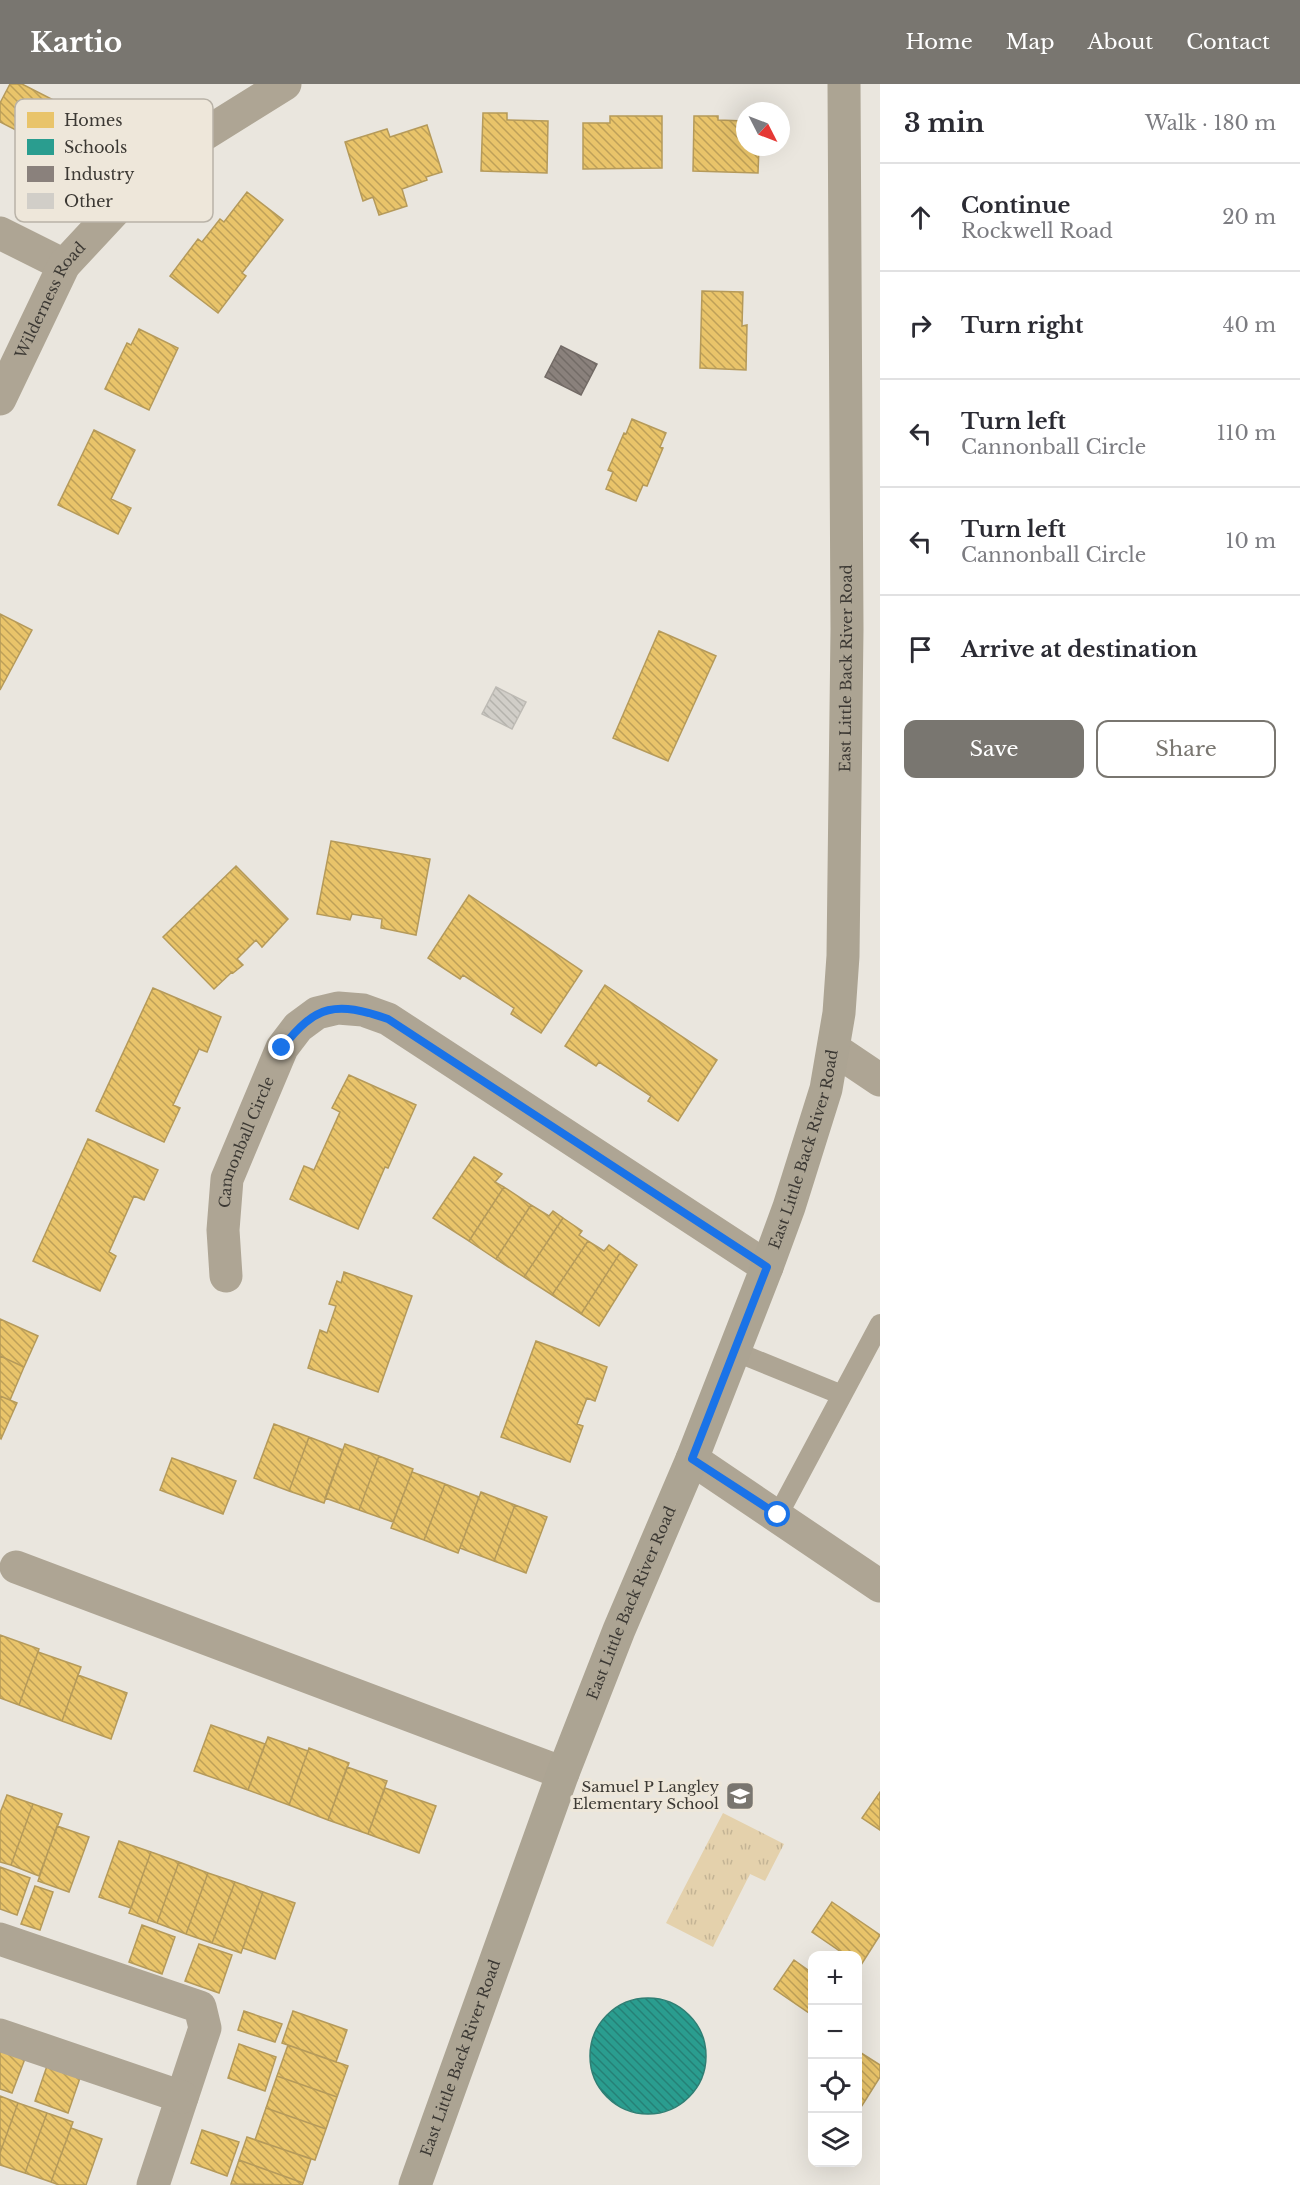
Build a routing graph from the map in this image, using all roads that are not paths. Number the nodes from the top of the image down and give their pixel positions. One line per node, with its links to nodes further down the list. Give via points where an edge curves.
1 (285, 84): 3 (street, Wilderness Road)
2 (844, 84): 8 (street, East Little Back River Road, via 847,664 843,956)
3 (213, 129)
4 (103, 222): 6 (street, Wilderness Road)
5 (0, 233): 6 (street)
6 (63, 265): 7 (street, Wilderness Road)
7 (0, 399)
8 (834, 1049): 9 (street); 10 (street, East Little Back River Road, via 813,1132)
9 (880, 1080)
10 (767, 1267): 11 (street, Cannonball Circle, via 388,1019 363,1010 338,1008 317,1013 298,1027 282,1048 227,1179); 13 (street, East Little Back River Road)
11 (226, 1276)
12 (880, 1324): 14 (lane)
13 (735, 1351): 14 (lane); 15 (street, East Little Back River Road)
14 (842, 1395): 16 (lane)
15 (692, 1459): 16 (street); 19 (street, East Little Back River Road)
16 (778, 1515): 18 (street)
17 (16, 1567): 19 (street)
18 (880, 1586)
19 (563, 1773): 24 (street, East Little Back River Road)
20 (0, 1939): 22 (street, via 200,2007 205,2028)
21 (0, 2035): 22 (street)
22 (182, 2097): 23 (street)
23 (153, 2185)
24 (415, 2185)

